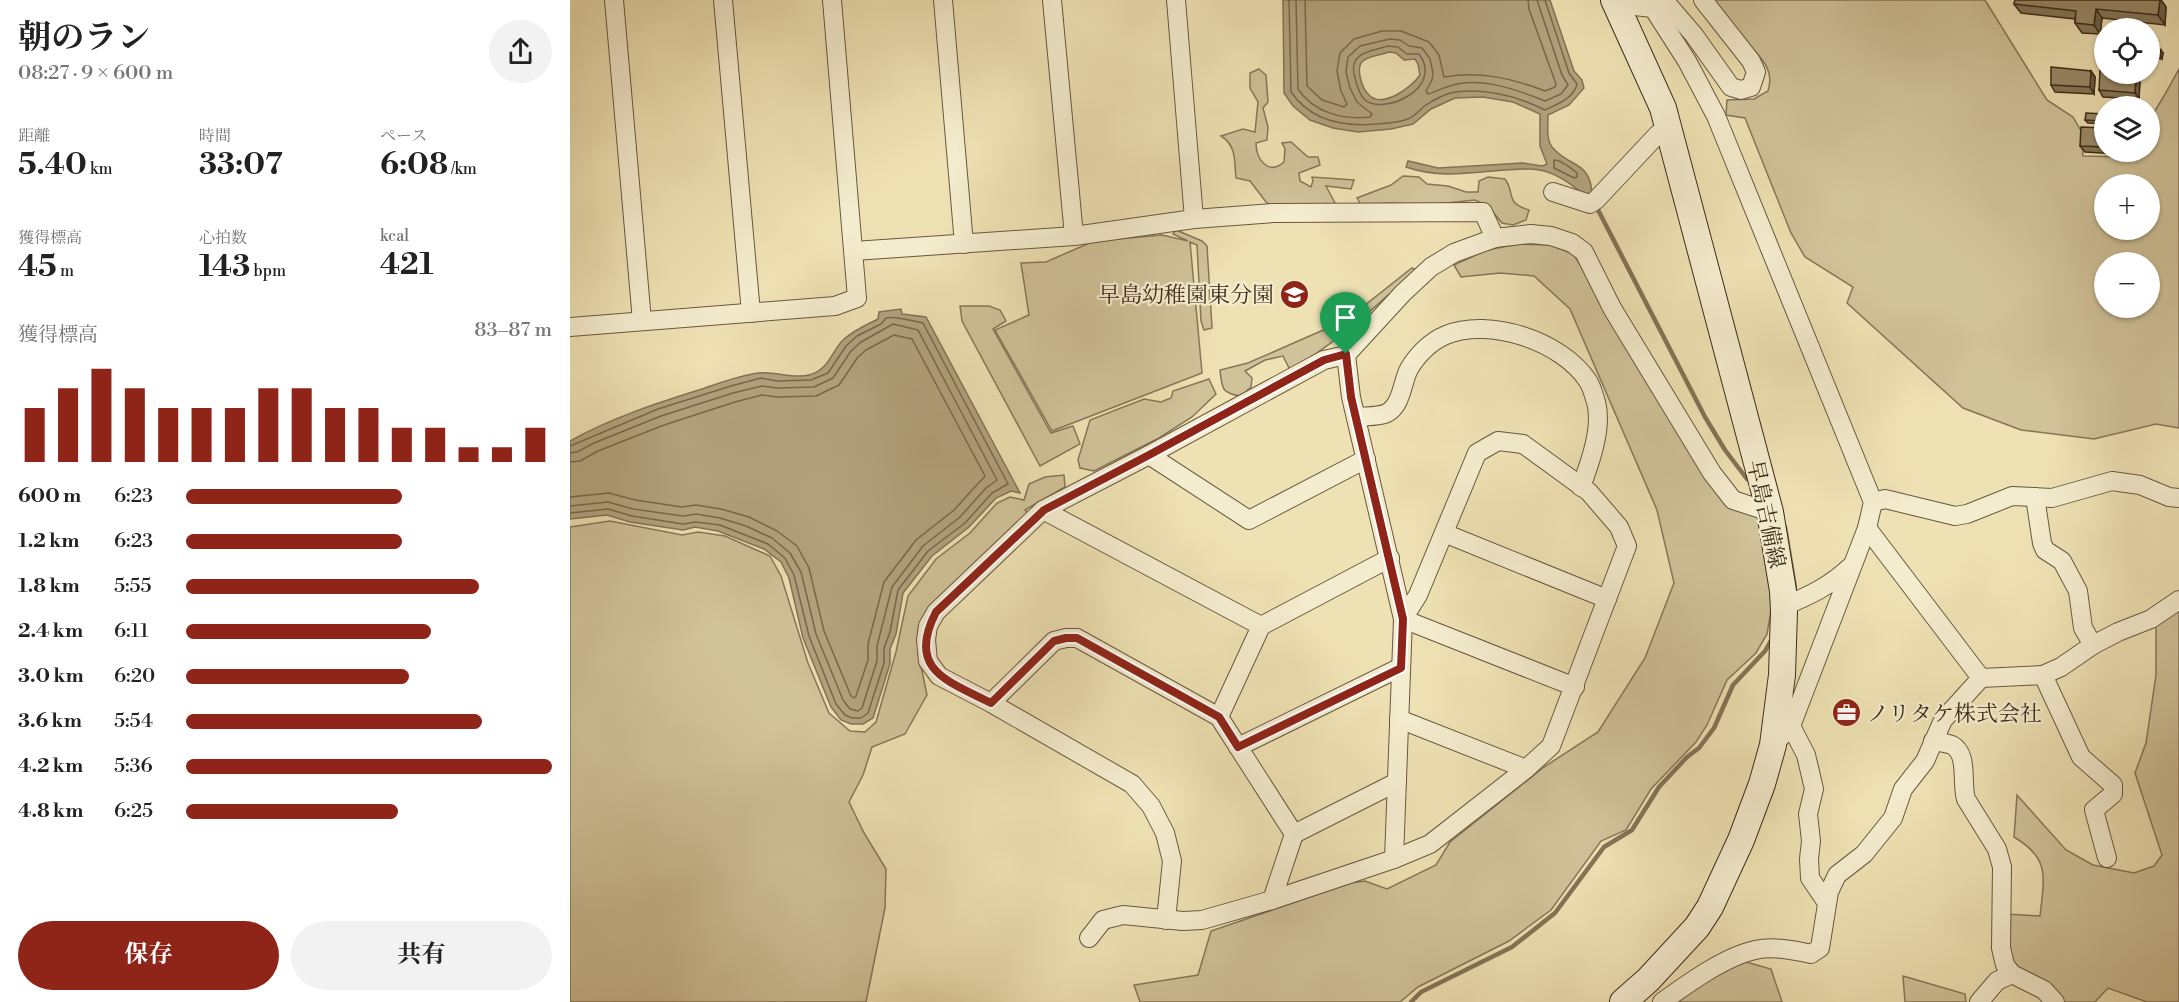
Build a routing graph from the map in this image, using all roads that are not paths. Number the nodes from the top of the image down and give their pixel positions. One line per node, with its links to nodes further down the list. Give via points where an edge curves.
1 (614, 0): 18 (street)
2 (723, 0): 17 (street)
3 (832, 0): 16 (street)
4 (943, 0): 15 (street)
5 (1052, 0): 13 (street)
6 (1176, 0): 12 (street)
7 (1664, 0): 8 (street, via 1731,87 1751,87 1756,72 1751,61)
8 (1703, 0)
9 (1615, 2): 10 (main road, 早島吉備線, via 1663,108); 27 (street, via 1653,8 1716,116)
10 (1668, 128): 11 (street, via 1594,202); 29 (main road, 早島吉備線)
11 (1552, 192)
12 (1194, 219): 13 (street); 14 (street, via 1274,213 1483,212)
13 (1074, 236): 15 (street)
14 (1495, 238): 20 (street, via 1454,253 1431,267); 29 (street, via 1551,236 1584,252 1612,308 1712,473 1733,500)
15 (964, 244): 16 (street)
16 (854, 251): 17 (street, via 857,298 835,306)
17 (751, 313): 18 (street)
18 (642, 321): 19 (street)
19 (570, 327)
20 (1346, 354): 21 (street); 22 (street, via 1324,360)
21 (1356, 417): 23 (street); 24 (street, via 1385,414 1394,408 1409,370 1423,351 1444,336 1474,328 1504,331 1561,354 1588,381 1597,405 1597,424 1593,456)
22 (1149, 455): 23 (street, via 1249,520); 28 (street)
23 (1366, 459): 32 (street)
24 (1581, 486): 31 (street, via 1523,444 1498,441 1478,453); 34 (street, via 1619,526 1627,546)
25 (2035, 497): 26 (street, via 2052,498 2112,481 2140,485); 27 (street, via 2012,496 1955,516 1885,499); 39 (street, via 2042,543 2045,550 2062,561 2078,591 2083,628)
26 (2179, 498)
27 (1873, 501): 30 (street)
28 (1044, 510): 38 (street); 44 (street, via 936,612 928,626 928,661 939,676)
29 (1770, 512): 36 (main road, 早島吉備線)
30 (1868, 528): 33 (street); 42 (street)
31 (1444, 533): 34 (street); 37 (street, via 1418,595)
32 (1390, 558): 37 (street); 38 (street)
33 (1854, 564): 36 (street, via 1835,581); 47 (street)
34 (1607, 599): 43 (street)
35 (2179, 600): 39 (street, via 2151,619)
36 (1784, 606): 49 (main road, 早島吉備線, via 1783,664)
37 (1403, 619): 40 (street); 43 (street)
38 (1261, 626): 45 (street)
39 (2093, 645): 41 (street)
40 (1401, 668): 46 (street); 50 (street)
41 (2043, 675): 42 (street); 54 (street, via 2081,757 2113,785 2113,794 2094,810)
42 (1981, 678): 48 (street, via 1943,720)
43 (1575, 687): 51 (street, via 1551,746)
44 (991, 703): 45 (street, via 1054,641 1077,638); 58 (street, via 1132,784 1151,806 1165,833 1172,861)
45 (1219, 717): 50 (street)
46 (1399, 719): 51 (street); 52 (street)
47 (1791, 726): 49 (street); 57 (street, via 1806,755 1814,789 1809,814 1810,878)
48 (1933, 741): 57 (street, via 1925,760 1903,789 1893,818 1863,854 1837,875); 60 (street, via 1952,745 1959,752 1966,799 1997,849 2002,867 2001,948)
49 (1773, 745): 61 (main road, 早島吉備線, via 1741,840 1710,907 1683,944)
50 (1238, 747): 53 (street)
51 (1526, 769): 55 (street, via 1430,844)
52 (1397, 782): 53 (street); 55 (street)
53 (1294, 834): 56 (street)
54 (2107, 858)
55 (1394, 859): 56 (street)
56 (1272, 900): 58 (street, via 1202,920)
57 (1827, 903): 62 (street, via 1820,948 1811,954 1787,949 1756,950 1715,968)
58 (1166, 920): 59 (street, via 1123,915 1103,920)
59 (1089, 938)
60 (2012, 974): 63 (street, via 1997,981); 64 (street, via 2044,990)
61 (1623, 1002)
62 (1662, 1002)
63 (1978, 1002)
64 (2055, 1002)

